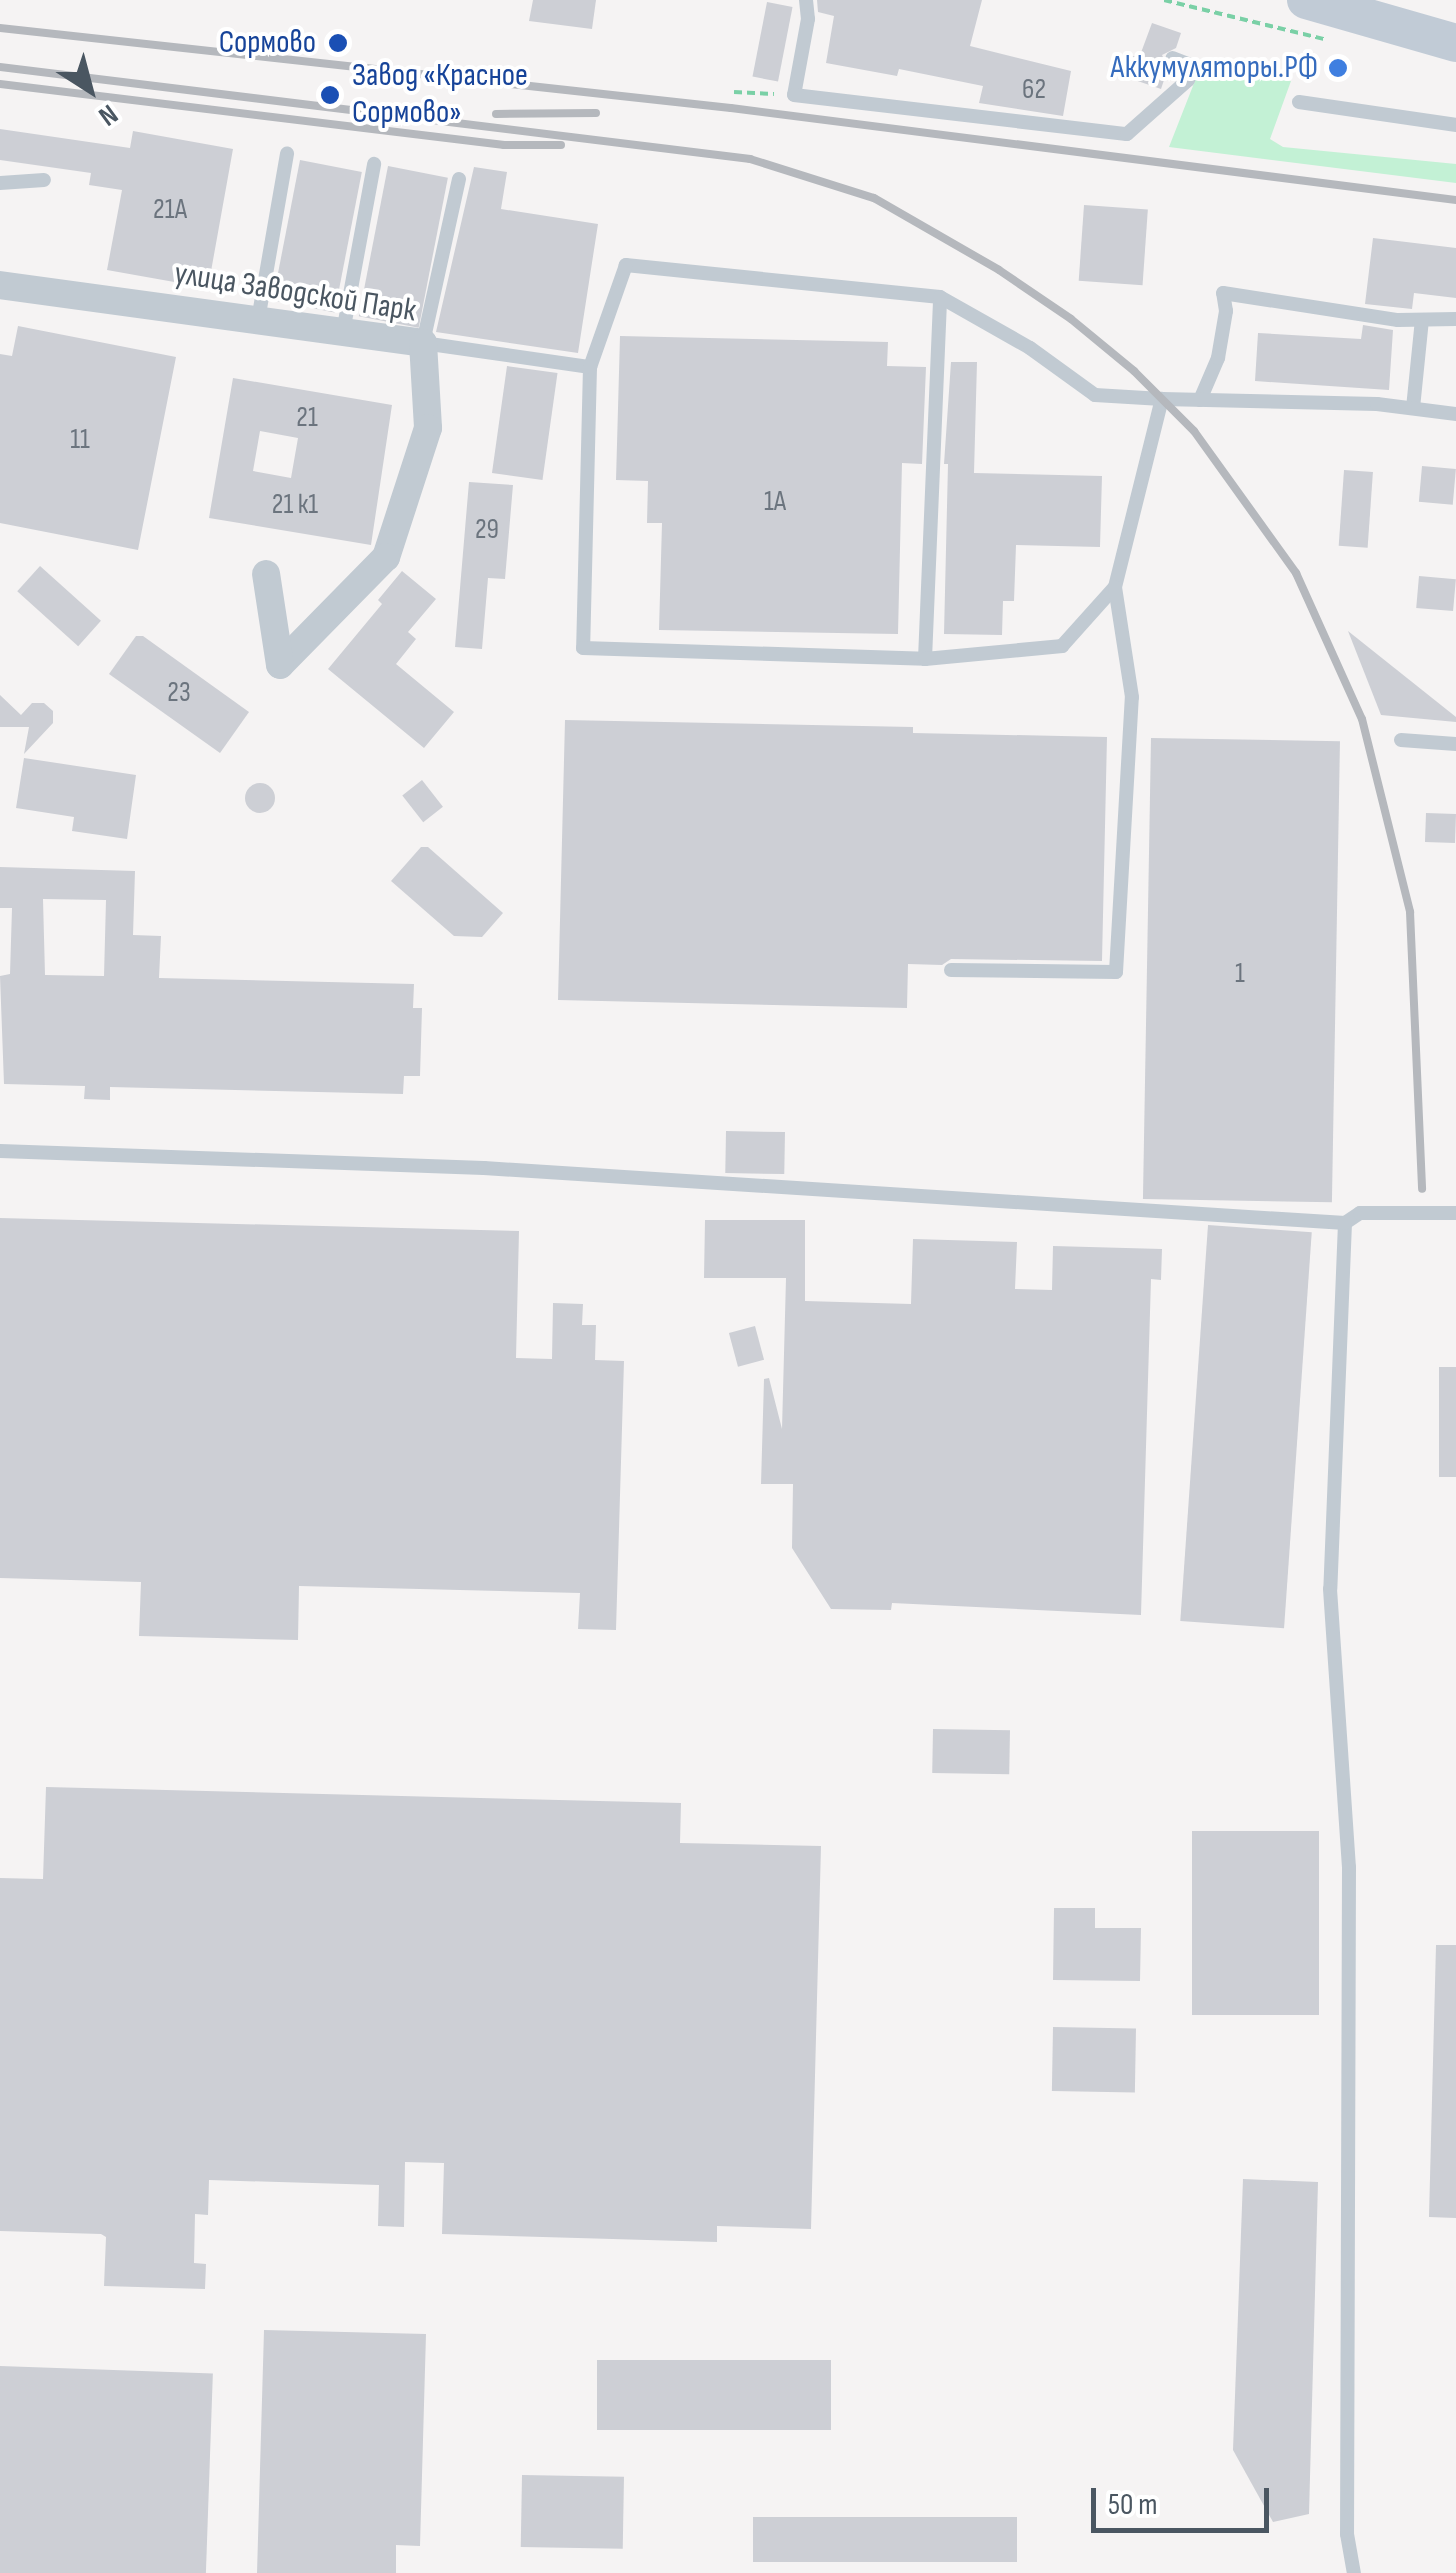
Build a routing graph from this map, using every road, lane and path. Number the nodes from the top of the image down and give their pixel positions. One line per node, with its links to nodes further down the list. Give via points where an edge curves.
1 (806, 0): 8 (lane)
2 (1164, 0): 4 (path)
3 (1306, 0): 5 (street)
4 (1341, 43)
5 (1456, 43)
6 (1172, 58): 8 (lane, via 1193,66 1188,80 1128,134)
7 (734, 92): 8 (path)
8 (794, 95)
9 (1299, 102): 10 (lane)
10 (1456, 124)
11 (287, 154): 19 (lane)
12 (374, 164): 21 (lane)
13 (459, 178): 22 (lane)
14 (44, 180): 15 (lane)
15 (0, 183)
16 (0, 285): 19 (street, улица Заводской Парк)
17 (940, 298): 23 (lane, via 626,265); 24 (lane, via 1030,348 1095,395); 30 (lane)
18 (1456, 319): 20 (lane)
19 (258, 320): 21 (street, улица Заводской Парк)
20 (1422, 320): 25 (lane, via 1223,293 1218,358); 26 (lane)
21 (343, 332): 22 (street, улица Заводской Парк)
22 (423, 343): 23 (lane); 28 (street, улица Заводской Парк, via 428,428 386,557 280,665)
23 (590, 368): 30 (lane, via 582,648)
24 (1162, 399): 25 (lane); 29 (lane)
25 (1200, 400): 26 (lane)
26 (1413, 408): 27 (lane)
27 (1456, 414)
28 (266, 574)
29 (1114, 587): 30 (lane, via 1062,646); 33 (lane, via 1132,697 1116,972)
30 (925, 660)
31 (1400, 740): 32 (lane)
32 (1456, 744)
33 (952, 970)
34 (0, 1151): 36 (lane, via 484,1168)
35 (1456, 1213): 36 (lane, via 1360,1213)
36 (1345, 1223): 37 (lane, via 1330,1589 1349,1868 1347,2514)
37 (1354, 2573)

